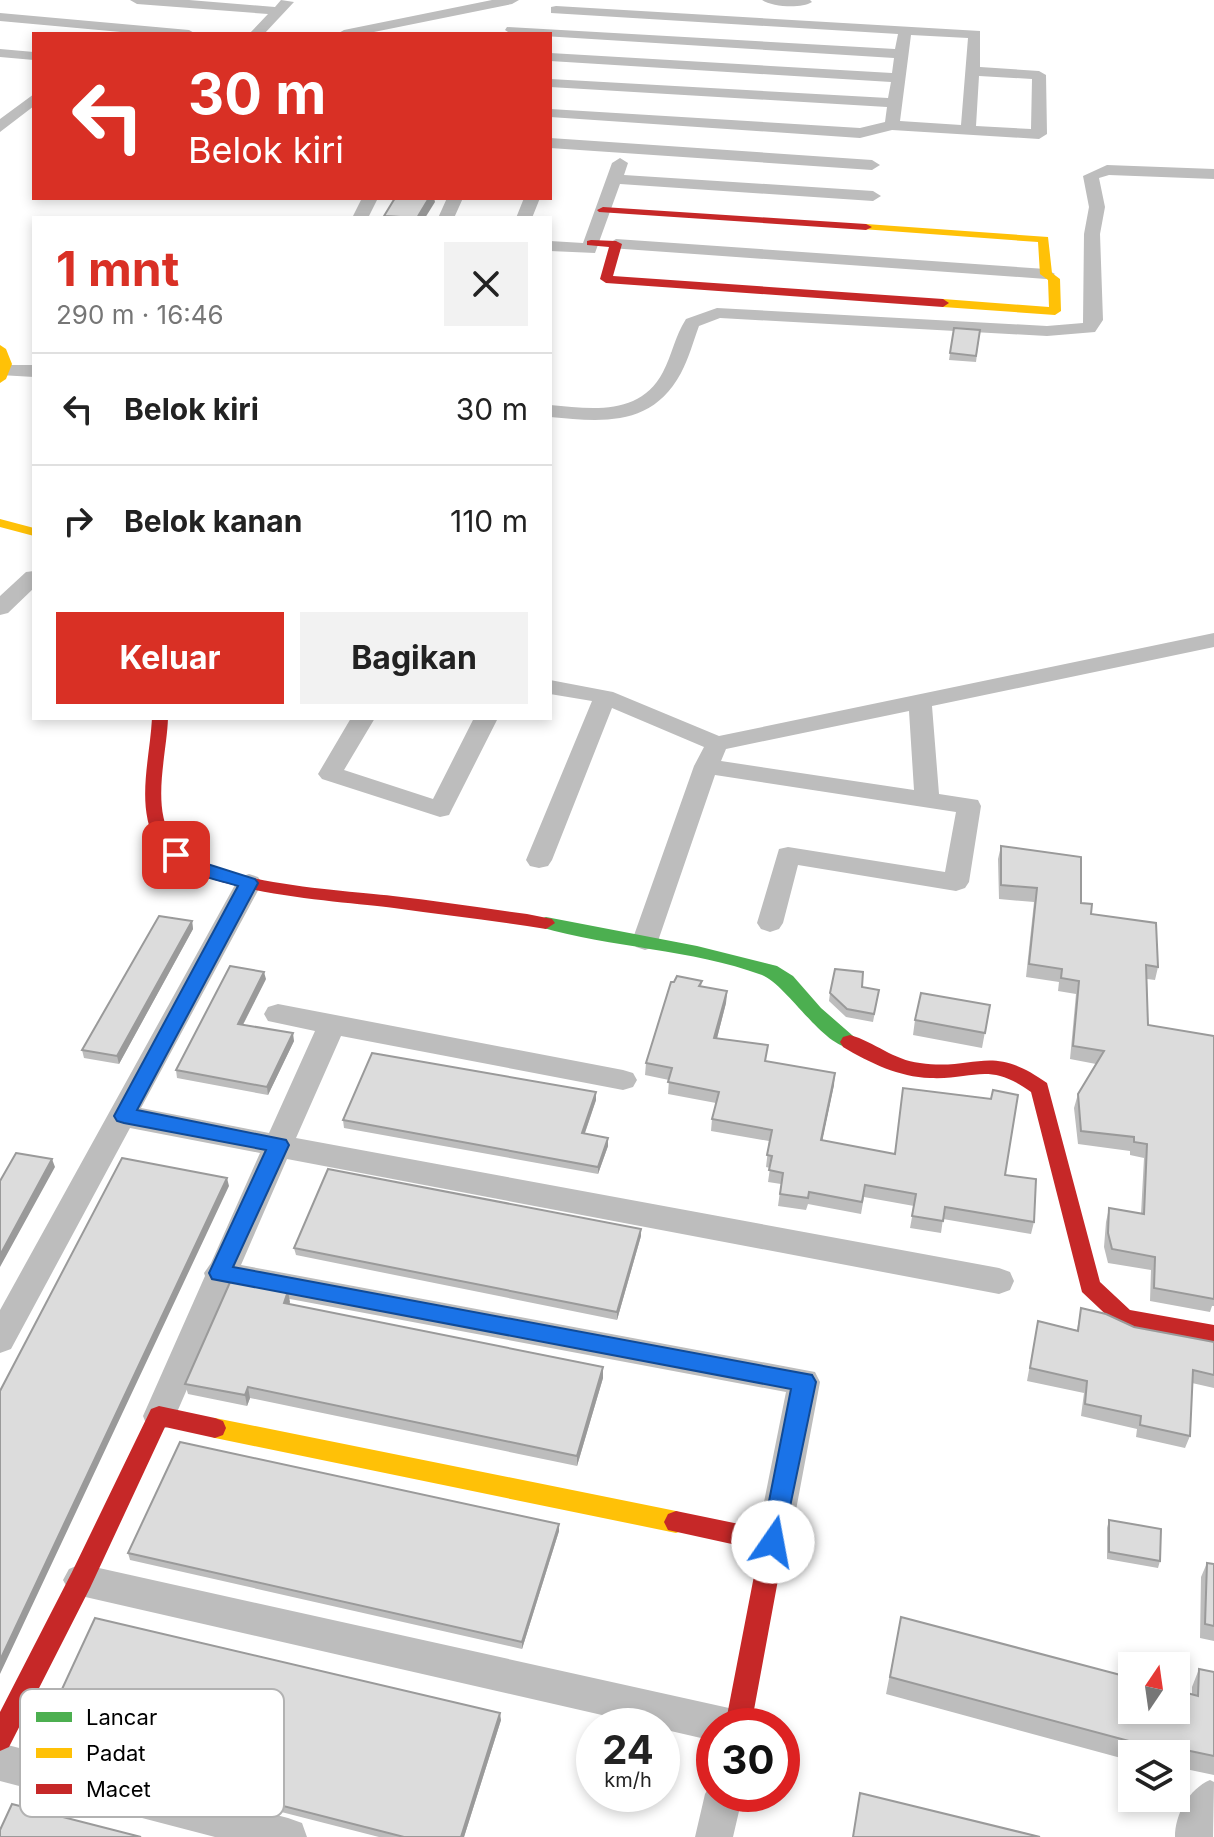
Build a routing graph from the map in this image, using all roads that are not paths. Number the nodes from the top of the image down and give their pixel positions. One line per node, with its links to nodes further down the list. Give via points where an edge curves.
1 (137, 0): 2 (street)
2 (145, 0): 7 (street); 14 (street)
3 (512, 0): 19 (street)
4 (578, 0): 9 (street)
5 (769, 0): 6 (street)
6 (805, 2)
7 (212, 3): 8 (street)
8 (284, 5): 18 (street)
9 (556, 10): 13 (street); 15 (street)
10 (0, 17): 14 (street)
11 (0, 27): 16 (street)
12 (493, 29): 13 (street)
13 (512, 30): 20 (street)
14 (110, 31): 17 (street)
15 (905, 31): 23 (street); 27 (street, via 975,34)
16 (54, 32)
17 (136, 32)
18 (258, 32)
19 (354, 32)
20 (544, 32)
21 (552, 32): 23 (street)
22 (7, 54): 24 (street); 26 (street)
23 (901, 54): 28 (street)
24 (32, 56)
25 (552, 57): 28 (street)
26 (0, 66)
27 (972, 71): 37 (street); 37 (street, via 1039,75 1039,134)
28 (898, 78): 31 (street)
29 (552, 83): 31 (street)
30 (32, 100): 32 (street)
31 (895, 103): 35 (street)
32 (17, 113): 34 (street); 36 (street)
33 (552, 113): 35 (street, via 860,133)
34 (32, 114)
35 (892, 125): 37 (street)
36 (0, 127)
37 (968, 130)
38 (552, 147): 39 (street)
39 (625, 148): 40 (street); 42 (street)
40 (872, 165)
41 (1214, 174): 52 (street, via 1107,170 1091,176 1097,207 1092,234 1094,320 1089,328 1047,331 717,313 692,323 671,376 647,405 624,413)
42 (614, 179): 43 (street); 44 (street)
43 (873, 196)
44 (603, 210): 45 (street); 48 (street, via 1044,239)
45 (591, 243): 46 (street); 47 (street, via 589,249)
46 (616, 244): 48 (street); 48 (street, via 606,279 1055,311 1054,279)
47 (552, 246)
48 (1046, 274)
49 (0, 349): 51 (street)
50 (32, 371): 51 (street)
51 (3, 375)
52 (552, 411)
53 (0, 523): 54 (street)
54 (32, 531)
55 (32, 579): 56 (street)
56 (0, 608)
57 (1214, 640): 60 (street)
58 (552, 687): 59 (street)
59 (605, 697): 64 (street); 66 (street)
60 (920, 702): 64 (street); 65 (street)
61 (160, 720): 67 (street, via 155,800 156,824 165,842 194,866)
62 (362, 720): 63 (street, via 330,774 440,809)
63 (485, 720)
64 (712, 755): 65 (street); 69 (street)
65 (927, 799): 68 (street, via 969,806 956,882 788,855)
66 (539, 860)
67 (249, 883): 69 (street); 73 (street)
68 (770, 923)
69 (645, 941): 77 (street, via 773,972 840,1035 888,1062 940,1072 976,1066 1010,1069 1040,1088 1090,1286 1124,1318)
70 (278, 1014): 71 (street)
71 (332, 1024): 72 (street); 74 (street)
72 (623, 1080)
73 (124, 1116): 74 (street); 78 (street)
74 (279, 1145): 75 (street); 76 (street)
75 (219, 1273): 79 (street); 80 (street, via 804,1382)
76 (999, 1281)
77 (1214, 1334)
78 (0, 1340)
79 (159, 1416): 80 (street); 81 (street)
80 (773, 1542): 84 (street)
81 (81, 1580): 82 (street); 85 (street)
82 (25, 1689)
83 (20, 1699): 86 (street)
84 (741, 1708)
85 (696, 1719)
86 (0, 1738)
87 (0, 1762): 88 (street)
88 (20, 1767)
89 (1210, 1799): 94 (street, via 1194,1826)
90 (720, 1812): 93 (street)
91 (211, 1817): 92 (street)
92 (288, 1837)
93 (714, 1837)
94 (1194, 1837)

